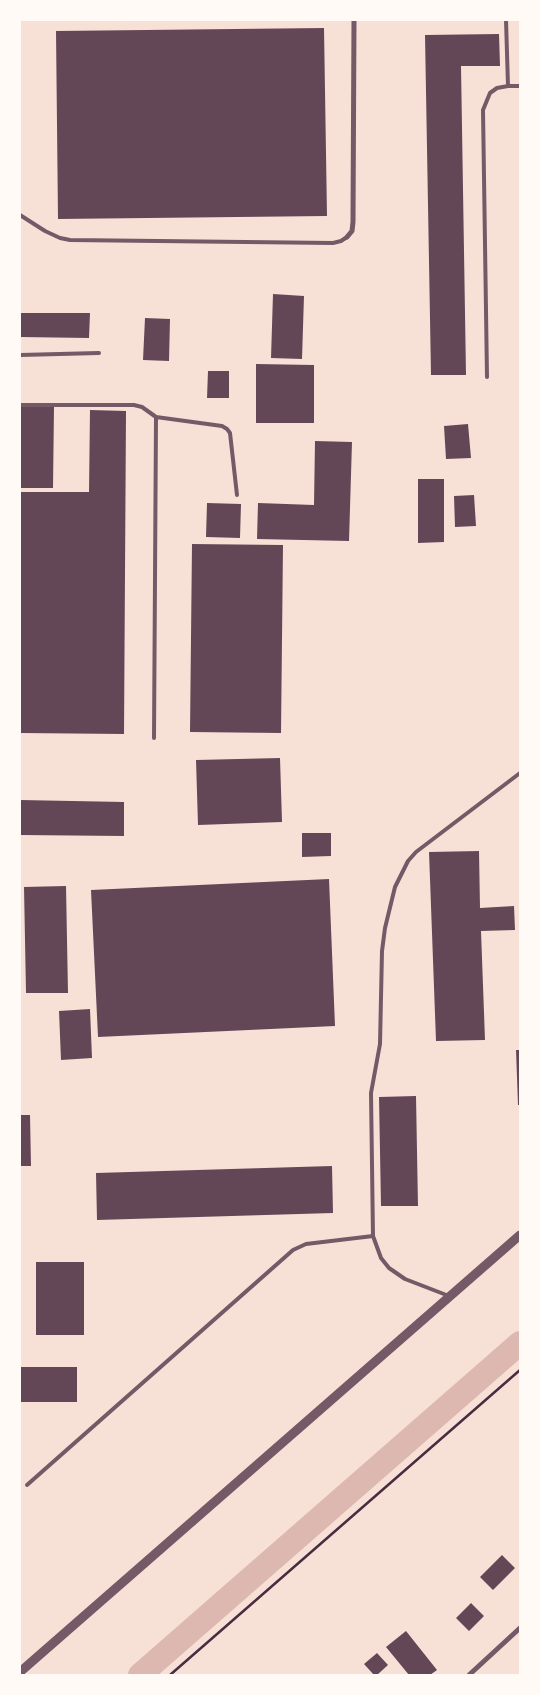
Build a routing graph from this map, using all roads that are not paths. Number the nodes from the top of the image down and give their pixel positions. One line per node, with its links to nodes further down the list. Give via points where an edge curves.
1 (354, 20): 6 (street, via 353,222)
2 (506, 20): 3 (lane)
3 (508, 86): 4 (lane); 9 (lane, via 490,93 483,110)
4 (520, 86)
5 (20, 215): 6 (lane, via 45,231 70,240 333,243)
6 (347, 237)
7 (98, 353): 8 (lane)
8 (20, 355)
9 (487, 377)
10 (20, 405): 11 (lane, via 134,405)
11 (156, 417): 12 (lane, via 227,429); 13 (lane)
12 (238, 495)
13 (154, 738)
14 (520, 773): 16 (lane, via 416,852 395,888 382,951 380,1044 371,1093)
15 (520, 1235): 17 (street)
16 (373, 1236): 17 (lane, via 384,1263 396,1274); 18 (lane, via 306,1244 293,1250)
17 (449, 1296): 20 (street)
18 (27, 1485)
19 (520, 1628): 21 (street)
20 (20, 1672)
21 (472, 1674)

